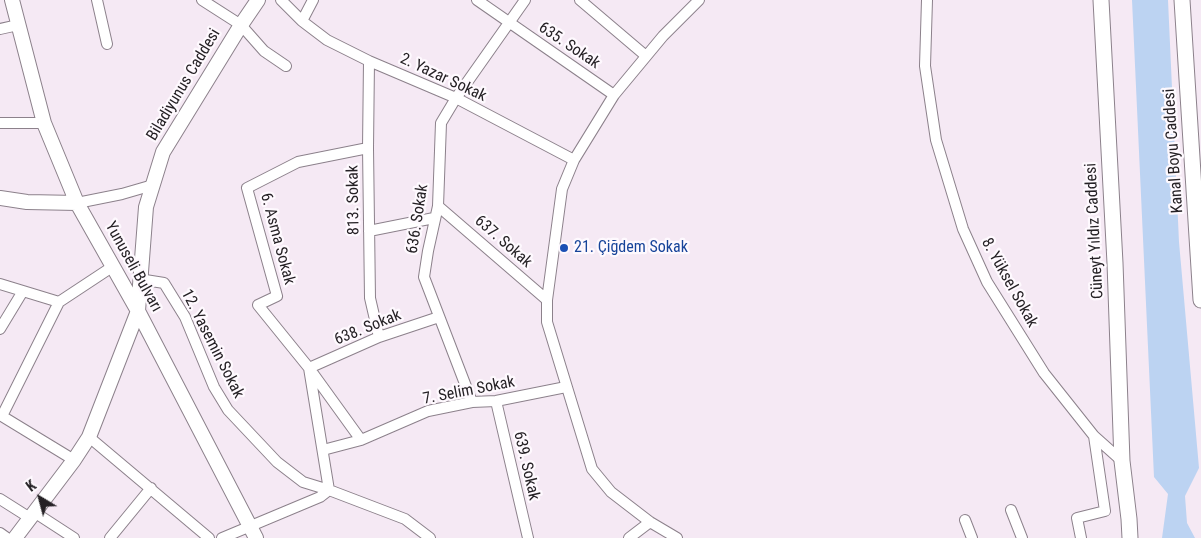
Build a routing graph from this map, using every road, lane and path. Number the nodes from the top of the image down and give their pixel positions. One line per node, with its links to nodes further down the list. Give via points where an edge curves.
1 (96, 0): 19 (street)
2 (202, 0): 17 (street, Biladiyunus Caddesi)
3 (258, 0): 17 (main road, Biladiyunus Caddesi)
4 (281, 0): 14 (street, 2. Yazar Sokak)
5 (313, 0): 14 (street)
6 (477, 0): 15 (street, 635. Sokak)
7 (525, 0): 15 (street)
8 (580, 0): 20 (street)
9 (927, 0): 51 (street, 8. Yüksel Sokak, via 925,66 936,140 963,229 987,282 1044,373)
10 (1100, 0): 56 (main road, Cüneyt Yıldız Caddesi)
11 (1182, 0): 40 (main road, Kanal Boyu Caddesi)
12 (14, 2): 16 (main road, Yunuseli Bulvarı)
13 (692, 2): 20 (street)
14 (302, 21): 21 (street, 2. Yazar Sokak, via 327,40)
15 (508, 22): 23 (street, 635. Sokak); 24 (street, 636. Sokak)
16 (18, 25): 18 (street); 26 (main road, Yunuseli Bulvarı)
17 (241, 25): 22 (street, via 264,51); 29 (main road, Biladiyunus Caddesi, via 163,152)
18 (0, 29)
19 (107, 44)
20 (646, 56): 23 (street)
21 (369, 61): 24 (street, 2. Yazar Sokak); 27 (street, 813. Sokak)
22 (286, 66)
23 (614, 95): 28 (street)
24 (456, 98): 28 (street, 2. Yazar Sokak); 32 (street, 636. Sokak, via 441,123)
25 (0, 123): 26 (street)
26 (44, 123): 31 (main road, Yunuseli Bulvarı)
27 (368, 148): 34 (street, 813. Sokak); 46 (street, 6. Asma Sokak, via 298,162 247,188 278,296 258,305)
28 (574, 160): 39 (street, via 562,189)
29 (153, 185): 31 (street); 36 (main road, Biladiyunus Caddesi, via 146,207)
30 (0, 198): 31 (main road)
31 (76, 203): 35 (main road, Yunuseli Bulvarı)
32 (438, 206): 33 (street, 636. Sokak); 39 (street, 637. Sokak)
33 (434, 218): 34 (street); 43 (street, 636. Sokak, via 424,278)
34 (369, 231): 45 (street, 813. Sokak, via 370,298)
35 (112, 267): 41 (street); 42 (main road, Yunuseli Bulvarı)
36 (139, 279): 42 (main road, Biladiyunus Caddesi); 58 (street, 12. Yasemin Sokak, via 164,283 185,317 214,387 228,410 303,482)
37 (0, 284): 38 (street)
38 (23, 291): 41 (street); 44 (street)
39 (547, 300): 47 (street, via 547,322)
40 (1201, 300)
41 (58, 302): 50 (street)
42 (138, 311): 52 (main road); 64 (main road, Yunuseli Bulvarı)
43 (440, 317): 45 (street, 638. Sokak); 49 (street, 636. Sokak)
44 (0, 329)
45 (379, 337): 46 (street, 638. Sokak)
46 (309, 368): 53 (street, 6. Asma Sokak); 54 (street)
47 (566, 387): 48 (street, 7. Selim Sokak); 63 (street, via 592,469 610,492)
48 (496, 401): 49 (street, 7. Selim Sokak); 73 (street, 639. Sokak)
49 (472, 402): 53 (street, 7. Selim Sokak, via 428,411)
50 (1, 416): 55 (street)
51 (1094, 436): 56 (street, 8. Yüksel Sokak); 78 (street, via 1105,510 1077,518)
52 (89, 437): 55 (main road); 57 (street)
53 (361, 440): 54 (street, 7. Selim Sokak)
54 (323, 450): 58 (street)
55 (74, 460): 61 (main road)
56 (1122, 461): 79 (main road, Cüneyt Yıldız Caddesi)
57 (151, 488): 69 (street); 70 (street)
58 (330, 490): 64 (street); 72 (street, 12. Yasemin Sokak, via 405,519)
59 (0, 499): 61 (street)
60 (1011, 510): 77 (street)
61 (32, 515): 67 (main road); 68 (street)
62 (965, 520): 76 (street)
63 (650, 522): 74 (street); 75 (street)
64 (253, 532): 71 (street)
65 (0, 533): 66 (street)
66 (7, 538)
67 (15, 538)
68 (74, 538)
69 (110, 538)
70 (209, 538)
71 (222, 538)
72 (430, 538)
73 (528, 538)
74 (629, 538)
75 (677, 538)
76 (972, 538)
77 (1022, 538)
78 (1081, 538)
79 (1130, 538)

